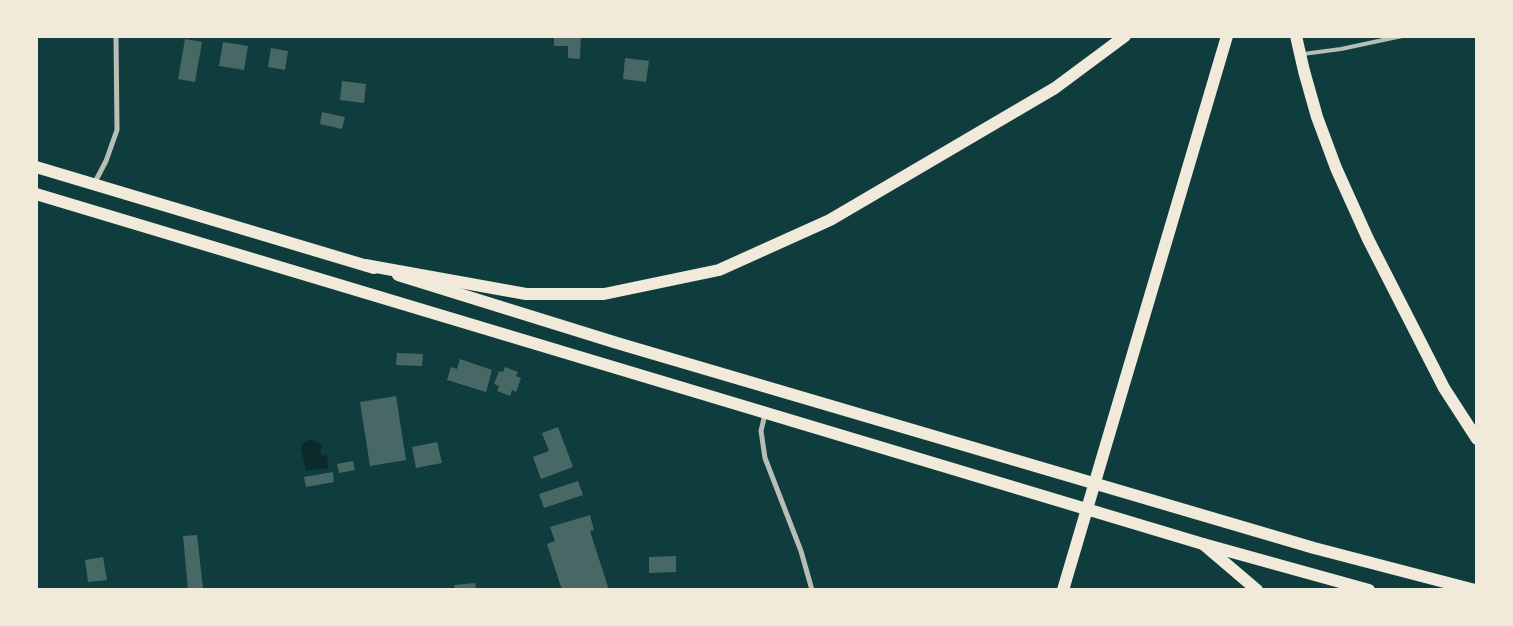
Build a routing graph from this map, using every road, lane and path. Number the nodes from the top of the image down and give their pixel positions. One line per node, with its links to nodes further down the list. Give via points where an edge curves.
1 (116, 36): 8 (street, via 117,130)
2 (1125, 36): 10 (main road, via 1055,88 838,215 719,270 604,294 526,294)
3 (1226, 36): 14 (main road)
4 (1296, 36): 6 (main road)
5 (1402, 36): 6 (lane)
6 (1300, 54): 12 (main road, via 1317,117 1368,239 1444,388)
7 (36, 167): 8 (main road)
8 (94, 184): 10 (main road)
9 (36, 194): 11 (main road)
10 (365, 265): 18 (main road, via 617,343 1276,537)
11 (765, 414): 13 (main road); 15 (street, via 762,431 765,458 801,551)
12 (1477, 439)
13 (1203, 544): 16 (main road); 17 (main road)
14 (1064, 584)
15 (812, 590)
16 (1257, 590)
17 (1369, 590)
18 (1475, 590)

